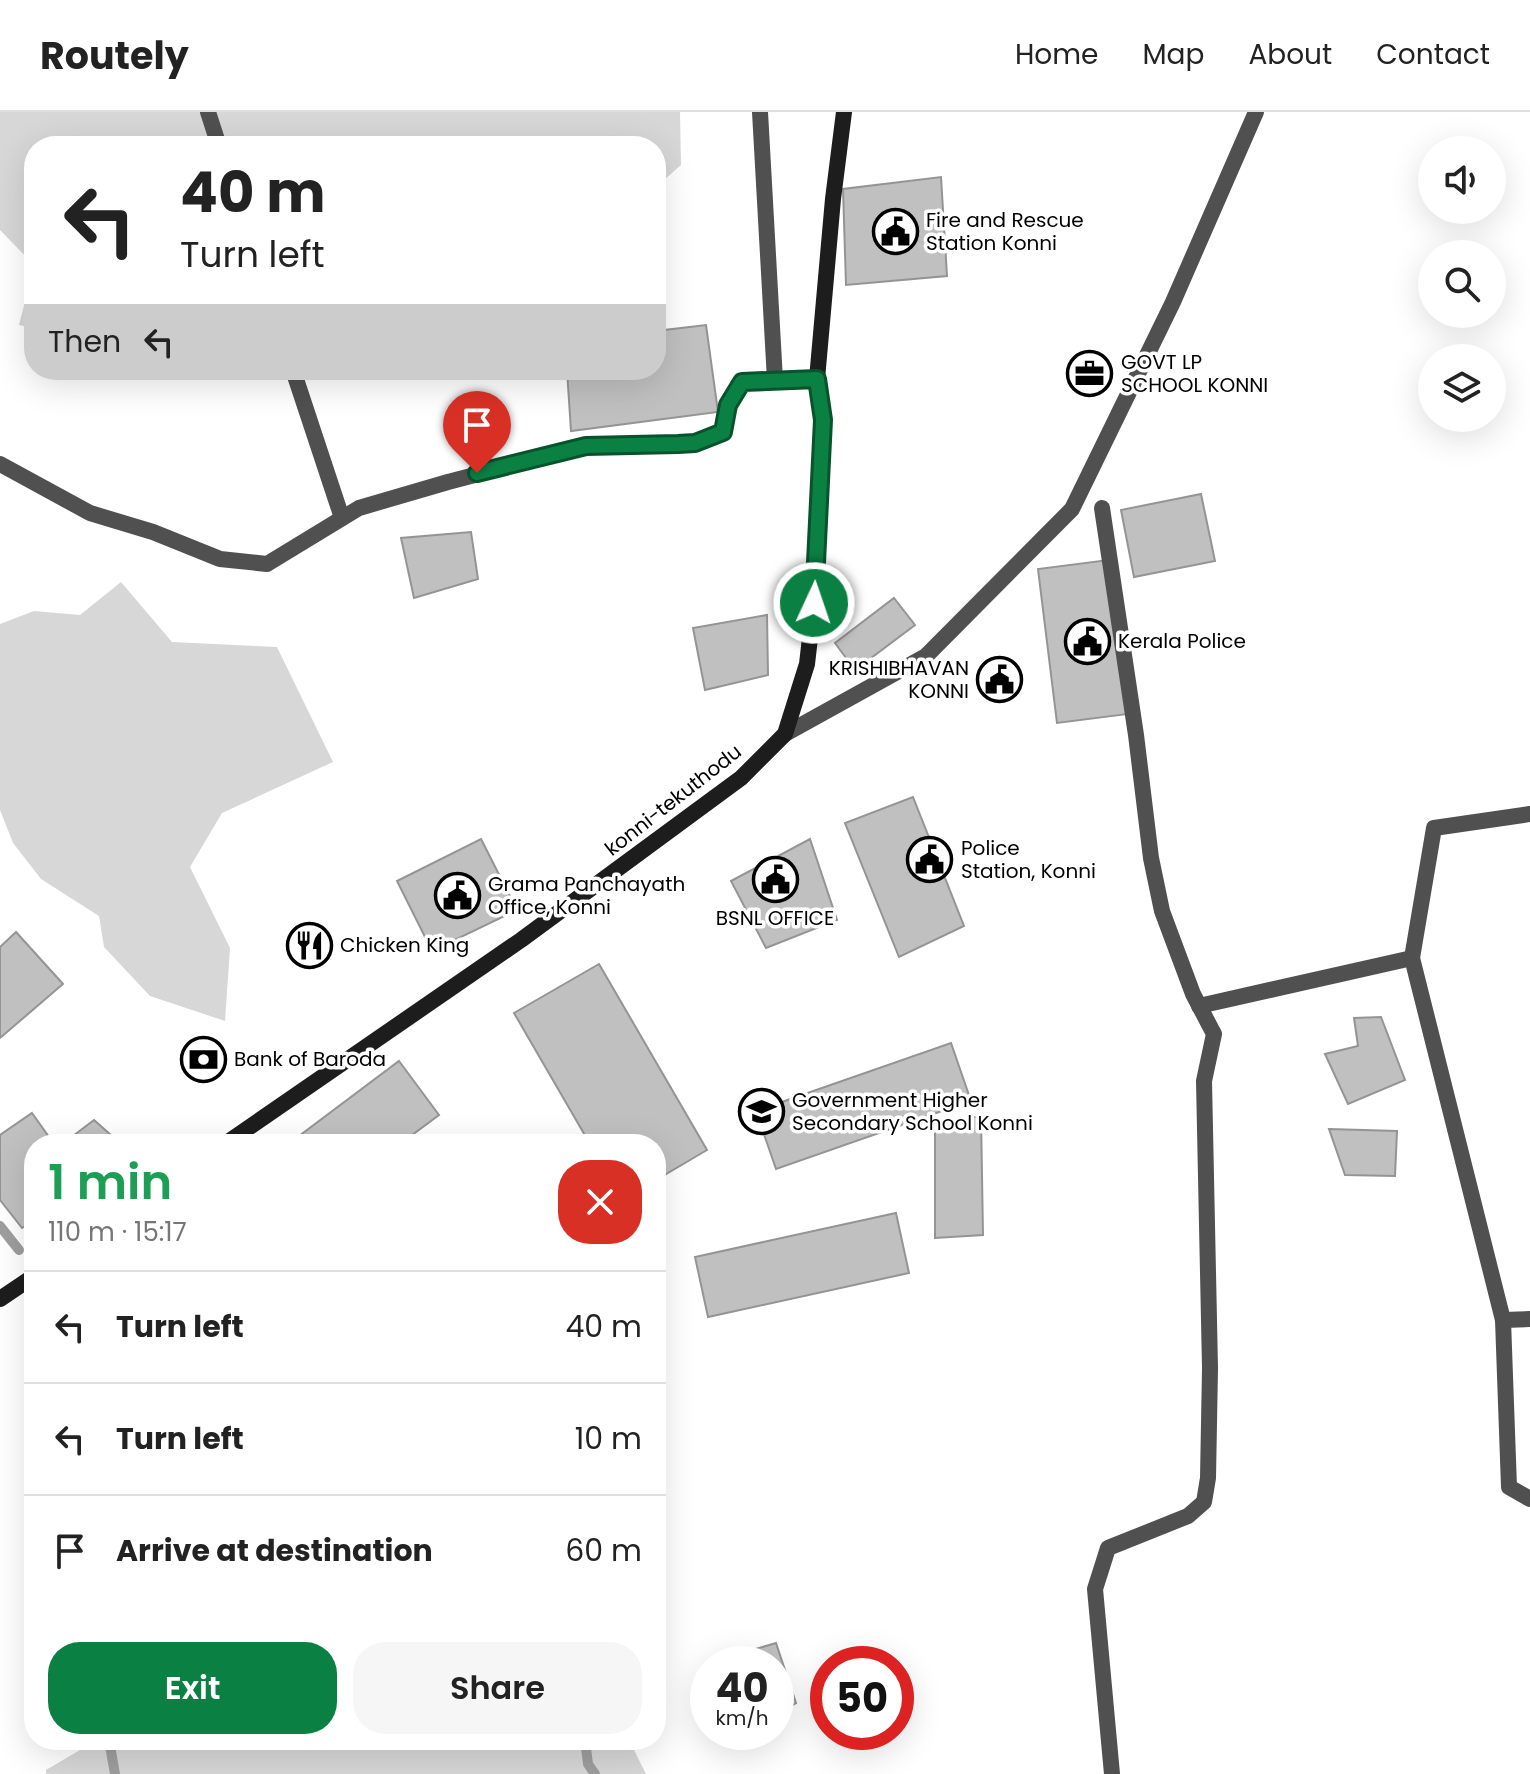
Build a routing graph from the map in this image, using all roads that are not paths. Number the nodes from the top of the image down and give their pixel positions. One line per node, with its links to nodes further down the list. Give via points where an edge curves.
1 (208, 112): 5 (street)
2 (760, 112): 8 (street)
3 (844, 112): 6 (main road, konni-tekuthodu)
4 (1256, 112): 12 (street, via 1173,302 1072,509 926,656)
5 (216, 136)
6 (817, 379): 8 (street); 12 (main road, konni-tekuthodu, via 823,420 814,603 807,664)
7 (296, 380): 11 (street)
8 (775, 380): 11 (street, via 742,382 728,405 723,432 695,443 586,446 359,508)
9 (0, 464): 11 (street, via 90,513 220,559 267,564)
10 (1102, 508): 15 (street, via 1151,858 1162,911)
11 (342, 518)
12 (785, 734): 16 (main road, konni-tekuthodu, via 741,778 521,940)
13 (1530, 814): 14 (street, via 1434,828)
14 (1412, 958): 15 (street); 20 (street)
15 (1199, 1006): 22 (street, via 1214,1034 1204,1081 1208,1478 1204,1502 1188,1516 1108,1548 1095,1589)
16 (240, 1134)
17 (24, 1283): 18 (main road)
18 (0, 1299)
19 (1530, 1319): 20 (street)
20 (1503, 1320): 21 (street, via 1509,1487)
21 (1530, 1499)
22 (1112, 1774)

